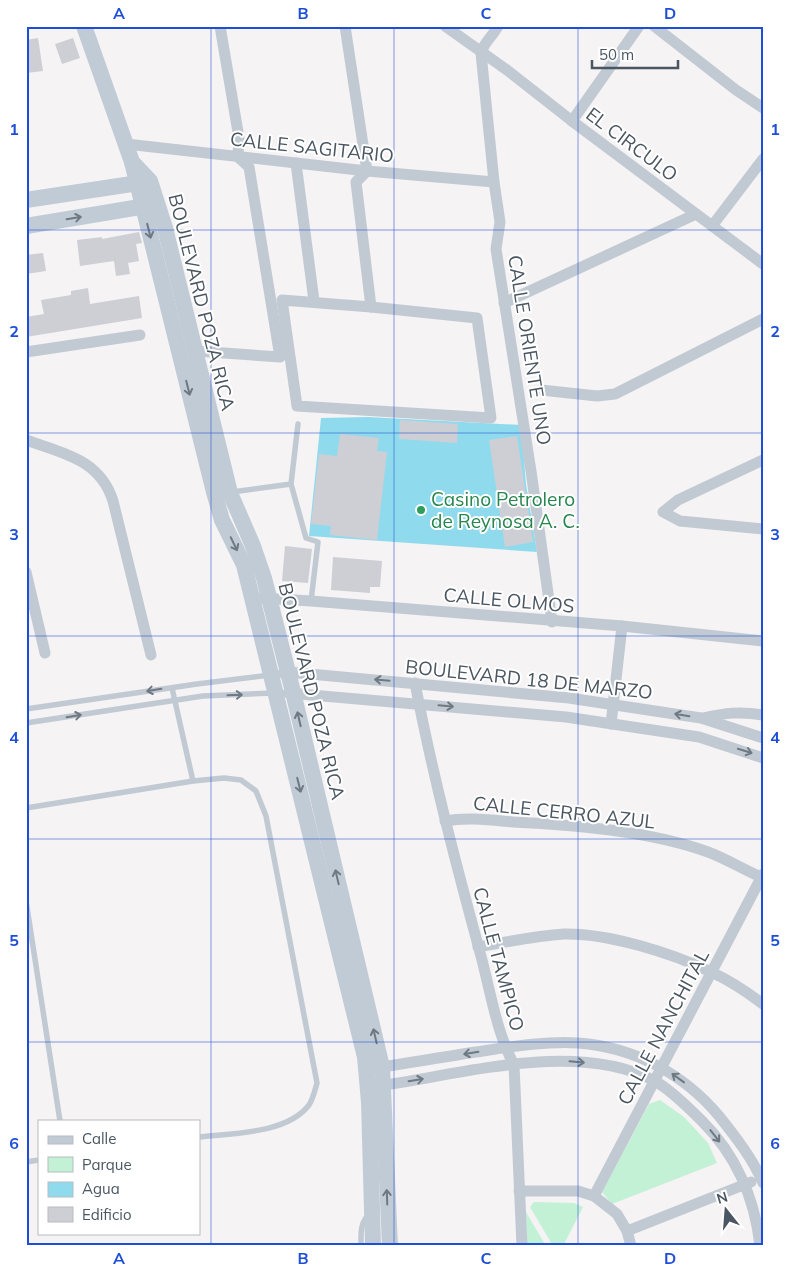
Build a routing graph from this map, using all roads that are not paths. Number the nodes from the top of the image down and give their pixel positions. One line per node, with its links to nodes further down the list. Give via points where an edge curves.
1 (84, 26): 11 (main road, BOULEVARD POZA RICA)
2 (220, 26): 12 (street, via 239,138)
3 (345, 26): 15 (street)
4 (445, 26): 8 (street, EL CIRCULO)
5 (498, 26): 8 (street)
6 (639, 26): 10 (street)
7 (654, 26): 9 (street)
8 (481, 53): 10 (street, EL CIRCULO); 17 (street, CALLE ORIENTE UNO)
9 (763, 108)
10 (572, 121): 20 (street, EL CIRCULO)
11 (126, 144): 12 (street, CALLE SAGITARIO); 16 (main road, BOULEVARD POZA RICA)
12 (238, 156): 14 (street, CALLE SAGITARIO); 29 (street, via 249,167 280,357)
13 (763, 158): 22 (street)
14 (296, 163): 15 (street, CALLE SAGITARIO); 24 (street)
15 (367, 172): 17 (street, CALLE SAGITARIO); 26 (street, via 356,182)
16 (143, 182): 18 (main road); 19 (main road, BOULEVARD POZA RICA)
17 (494, 182): 25 (street, CALLE ORIENTE UNO, via 500,222 496,249)
18 (26, 200)
19 (150, 205): 21 (main road, one-way to 19); 29 (main road, BOULEVARD POZA RICA); 39 (main road, BOULEVARD POZA RICA, one-way to 39, via 214,492 222,520)
20 (696, 214): 22 (street, EL CIRCULO); 25 (street)
21 (26, 226)
22 (712, 226): 23 (street, EL CIRCULO)
23 (763, 264)
24 (314, 302): 26 (street); 26 (street, via 282,300 297,406 491,418 477,318)
25 (504, 303): 41 (street, CALLE ORIENTE UNO)
26 (371, 307)
27 (763, 318): 31 (street, via 615,394 597,396)
28 (140, 335): 30 (street)
29 (196, 351): 36 (main road, BOULEVARD POZA RICA)
30 (26, 352)
31 (541, 390)
32 (298, 424): 35 (lane)
33 (26, 440): 45 (street, via 85,462 107,485)
34 (763, 460): 37 (street, via 678,500 663,512 680,521)
35 (291, 484): 36 (lane); 40 (lane, via 306,538 318,542)
36 (230, 493): 39 (main road, BOULEVARD POZA RICA, via 258,559)
37 (763, 529)
38 (26, 572): 44 (street)
39 (260, 599): 40 (street, CALLE OLMOS); 46 (main road, BOULEVARD POZA RICA)
40 (311, 601): 41 (street, CALLE OLMOS)
41 (552, 622): 42 (street, CALLE OLMOS)
42 (622, 626): 43 (street, CALLE OLMOS); 53 (street)
43 (763, 641)
44 (45, 653)
45 (151, 655)
46 (280, 674): 47 (street, BOULEVARD 18 DE MARZO, one-way to 46); 48 (lane); 49 (main road, BOULEVARD POZA RICA); 50 (main road, BOULEVARD POZA RICA)
47 (415, 683): 52 (street, CALLE TAMPICO); 53 (street, BOULEVARD 18 DE MARZO)
48 (172, 688): 51 (lane); 54 (lane, one-way to 54)
49 (293, 692): 50 (street, BOULEVARD 18 DE MARZO); 52 (street, BOULEVARD 18 DE MARZO); 72 (main road, BOULEVARD POZA RICA, one-way to 49)
50 (276, 693): 51 (lane, one-way to 50); 72 (main road, BOULEVARD POZA RICA, one-way to 72, via 365,1056)
51 (174, 700): 57 (lane, one-way to 51); 61 (lane)
52 (419, 704): 58 (street, BOULEVARD 18 DE MARZO, one-way to 58); 63 (street, CALLE TAMPICO)
53 (614, 704): 56 (street, BOULEVARD 18 DE MARZO, one-way to 53); 58 (street)
54 (26, 709)
55 (763, 715): 56 (street, via 729,712)
56 (702, 718): 59 (street, BOULEVARD 18 DE MARZO)
57 (26, 723)
58 (610, 724): 60 (street, BOULEVARD 18 DE MARZO, one-way to 60, via 699,737)
59 (763, 738)
60 (763, 758)
61 (193, 781): 62 (lane); 76 (lane, via 241,780 256,791 266,816 317,1083 310,1104 294,1119 268,1128)
62 (26, 808)
63 (445, 821): 64 (street, CALLE CERRO AZUL, via 535,823 673,841 710,852); 66 (street, CALLE TAMPICO)
64 (762, 877): 67 (street, CALLE NANCHITAL)
65 (26, 901): 75 (lane)
66 (478, 946): 67 (street, via 565,934 595,936 653,950); 69 (street, CALLE TAMPICO)
67 (711, 972): 68 (street); 71 (street, CALLE NANCHITAL)
68 (763, 1004)
69 (505, 1048): 70 (street, CALLE TAMPICO); 71 (street, via 552,1043 604,1046); 72 (street, one-way to 72)
70 (514, 1064): 73 (street, one-way to 73, via 594,1063); 74 (street, one-way to 70); 80 (street, CALLE TAMPICO)
71 (661, 1066): 73 (street, CALLE NANCHITAL); 78 (street, one-way to 71, via 708,1103)
72 (374, 1068): 74 (main road, BOULEVARD POZA RICA)
73 (654, 1080): 79 (street, one-way to 79, via 709,1128 727,1150); 81 (street, CALLE NANCHITAL)
74 (375, 1086): 77 (main road, BOULEVARD POZA RICA)
75 (60, 1120)
76 (200, 1138)
77 (378, 1156): 82 (main road, BOULEVARD POZA RICA); 86 (main road, BOULEVARD POZA RICA, one-way to 77)
78 (762, 1179): 79 (street)
79 (745, 1184): 83 (street); 89 (street, via 751,1198)
80 (519, 1191): 81 (street, via 578,1191); 87 (street, CALLE TAMPICO)
81 (594, 1196): 83 (street, via 617,1214)
82 (372, 1209): 84 (lane, via 363,1220); 85 (main road, BOULEVARD POZA RICA)
83 (627, 1231): 88 (street)
84 (361, 1246)
85 (373, 1246)
86 (390, 1246)
87 (522, 1246)
88 (631, 1246)
89 (760, 1246)

